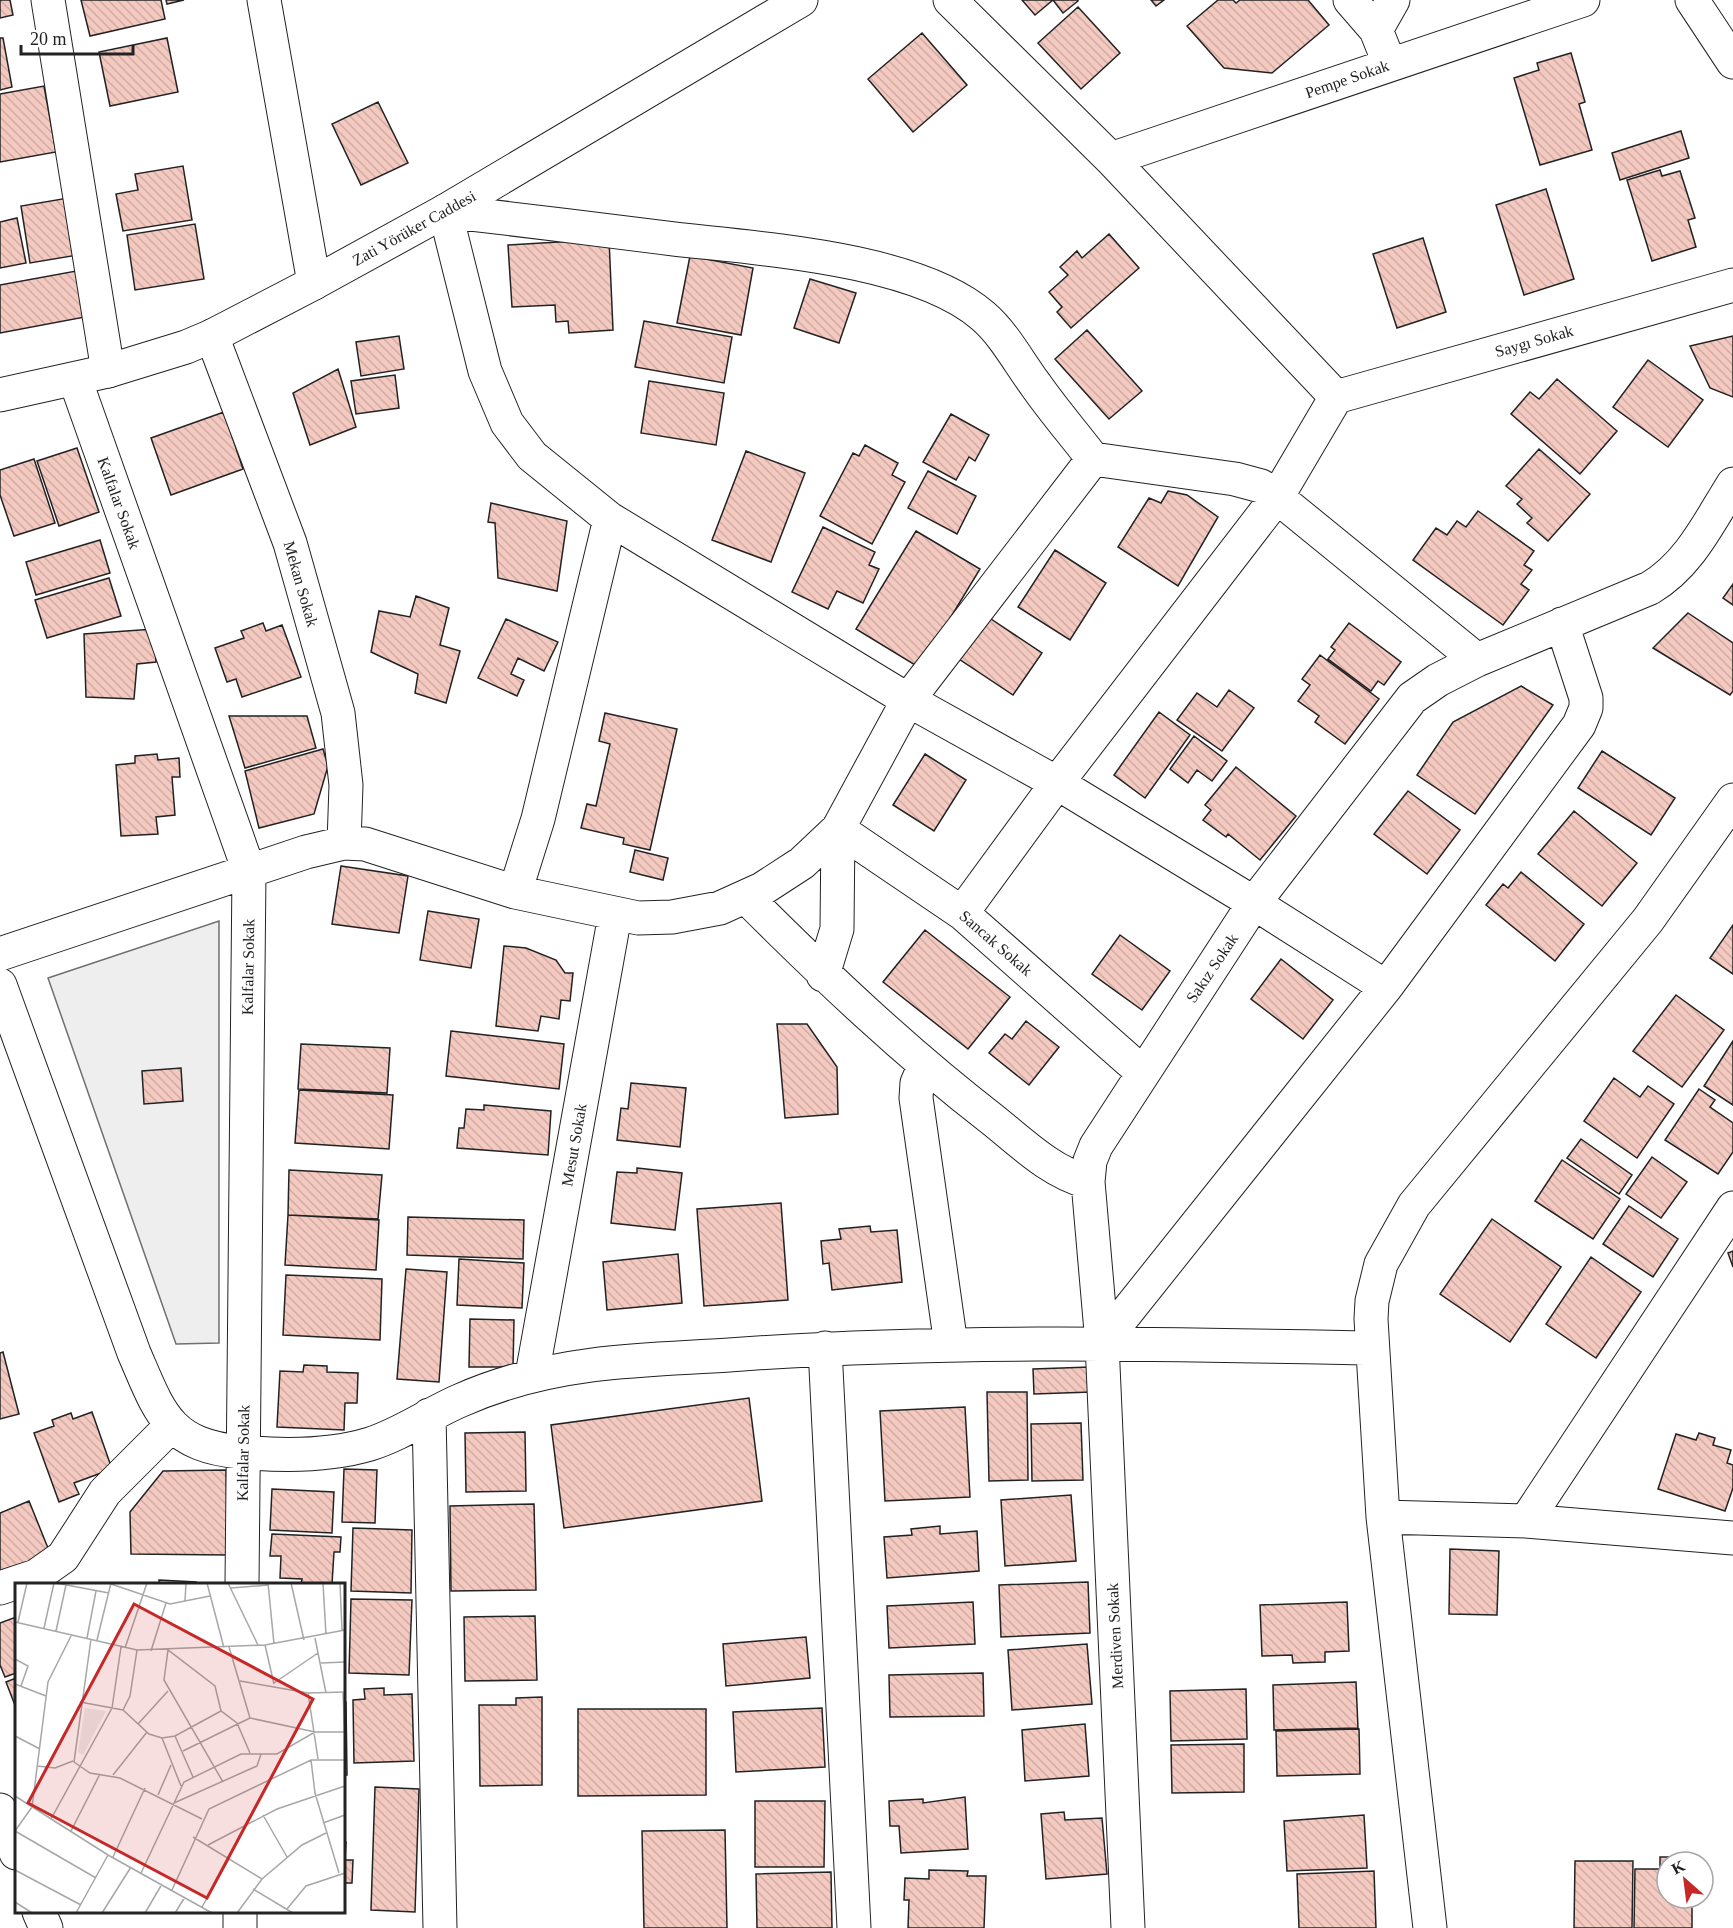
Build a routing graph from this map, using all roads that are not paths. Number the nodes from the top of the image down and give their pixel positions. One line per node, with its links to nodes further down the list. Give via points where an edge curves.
1 (48, 0): 17 (street)
2 (264, 0): 14 (street)
3 (801, 0): 13 (street, Zati Yörüker Caddesi)
4 (950, 0): 12 (street)
5 (1350, 0): 9 (street)
6 (1393, 0): 9 (street)
7 (1583, 0): 11 (street, Pempe Sokak)
8 (1692, 0): 10 (street)
9 (1376, 30): 11 (street)
10 (1733, 62)
11 (1390, 65): 12 (street, Pempe Sokak)
12 (1111, 159): 20 (street)
13 (445, 211): 14 (street, Zati Yörüker Caddesi); 21 (street, via 806,254 872,268 940,290 966,303 995,328); 24 (street, via 485,371 507,423 532,456)
14 (314, 283): 16 (street, Zati Yörüker Caddesi)
15 (1733, 285): 20 (street, Saygı Sokak)
16 (212, 336): 17 (street, Zati Yörüker Caddesi); 31 (street, Mekan Sokak, via 290,543 338,713 346,785)
17 (108, 371): 18 (street, Zati Yörüker Caddesi)
18 (75, 379): 19 (street, Zati Yörüker Caddesi); 32 (street, Kalfalar Sokak)
19 (0, 395)
20 (1336, 397): 23 (street)
21 (1093, 459): 23 (street, via 1235,479 1261,486); 27 (street)
22 (1733, 484): 25 (street, Sakız Sokak, via 1685,561 1669,577)
23 (1277, 497): 26 (street); 28 (street)
24 (610, 519): 27 (street); 33 (street, via 538,819)
25 (1562, 624): 26 (street, Sakız Sokak); 41 (street, via 1586,699 1579,726)
26 (1477, 660): 35 (street, Sakız Sokak, via 1431,684 1401,710)
27 (908, 700): 28 (street); 30 (street)
28 (1057, 783): 35 (street); 36 (street)
29 (1733, 800): 49 (street, via 1648,920 1414,1205 1390,1244 1376,1282)
30 (838, 829): 34 (street, via 802,863); 36 (street, Sancak Sokak); 39 (street, via 837,929)
31 (344, 843): 32 (street); 33 (street, via 365,844)
32 (249, 871): 38 (street); 53 (street, Kalfalar Sokak)
33 (515, 892): 37 (street)
34 (746, 897): 37 (street, via 720,908 672,917); 39 (street)
35 (1254, 903): 41 (street); 43 (street, Sakız Sokak)
36 (962, 913): 43 (street, Sancak Sokak)
37 (615, 915): 50 (street, Mesut Sokak)
38 (0, 954)
39 (823, 975): 42 (street)
40 (0, 985): 52 (street, via 112,1298 152,1395)
41 (1386, 987): 46 (street)
42 (924, 1067): 44 (street, via 1058,1171); 47 (street, via 916,1098)
43 (1142, 1072): 44 (street, Sakız Sokak, via 1096,1146)
44 (1088, 1182): 46 (street, Sakız Sokak)
45 (1733, 1208): 55 (street)
46 (1102, 1343): 47 (street); 49 (street); 65 (street, Merdiven Sokak)
47 (951, 1345): 48 (street)
48 (825, 1348): 50 (street, via 596,1365); 64 (street)
49 (1372, 1348): 54 (street)
50 (532, 1375): 51 (street)
51 (429, 1415): 53 (street, via 401,1431 347,1450); 63 (street)
52 (171, 1426): 53 (street, via 196,1444); 58 (street, via 105,1492 63,1557 36,1576)
53 (243, 1452): 57 (street, Kalfalar Sokak)
54 (1383, 1517): 55 (street); 66 (street)
55 (1526, 1521): 56 (street)
56 (1733, 1538)
57 (242, 1583)
58 (0, 1588)
59 (0, 1810): 60 (street)
60 (15, 1849)
61 (40, 1913): 62 (street)
62 (46, 1928)
63 (440, 1928)
64 (854, 1928)
65 (1128, 1928)
66 (1430, 1928)

